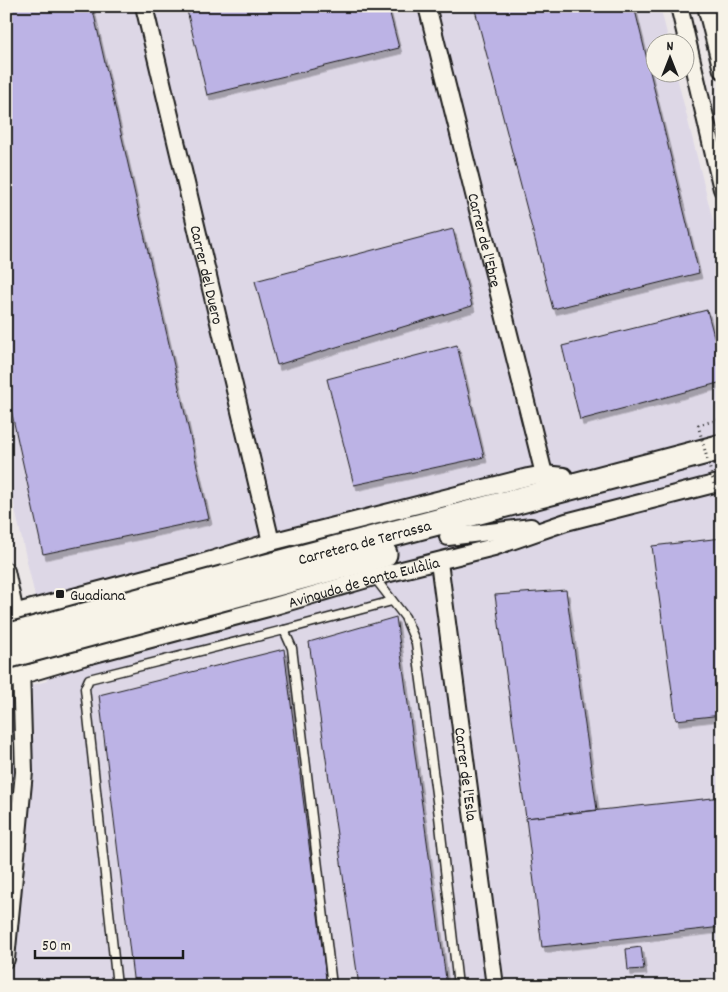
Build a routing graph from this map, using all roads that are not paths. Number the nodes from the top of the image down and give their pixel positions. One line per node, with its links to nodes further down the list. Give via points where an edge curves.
1 (144, 6): 17 (street, Carrer del Duero)
2 (427, 6): 12 (street, Carrer de l'Ebre)
3 (679, 6): 7 (street)
4 (706, 6): 5 (street)
5 (717, 31): 6 (street)
6 (722, 70)
7 (717, 147): 8 (street)
8 (722, 189)
9 (722, 432): 12 (main road)
10 (722, 447): 14 (main road, Carretera de Terrassa)
11 (722, 465): 16 (main road, Carretera de Terrassa)
12 (554, 475): 14 (main road); 17 (street)
13 (719, 489): 15 (street, Avinguda de Santa Eulàlia)
14 (501, 505): 21 (main road, Carretera de Terrassa)
15 (566, 522): 16 (street, Carretera de Terrassa); 18 (street, Avinguda de Santa Eulàlia, via 494,548)
16 (448, 537): 21 (main road, Carretera de Terrassa)
17 (271, 542): 23 (street)
18 (439, 562): 20 (street, Avinguda de Santa Eulàlia); 32 (street, Carrer de l'Esla)
19 (6, 571): 23 (street)
20 (374, 577): 22 (lane); 27 (street, Avinguda de Santa Eulàlia)
21 (227, 587): 25 (main road, Carretera de Terrassa, bridge); 26 (main road, Carretera de Terrassa, bridge)
22 (392, 601): 24 (lane); 31 (lane, via 405,616 416,643)
23 (11, 614): 27 (street)
24 (284, 630): 29 (lane, via 89,679 85,688); 30 (lane, via 292,648)
25 (6, 637)
26 (6, 656)
27 (14, 678): 28 (street, via 24,772)
28 (6, 959)
29 (117, 986)
30 (332, 986)
31 (458, 986)
32 (496, 986)

